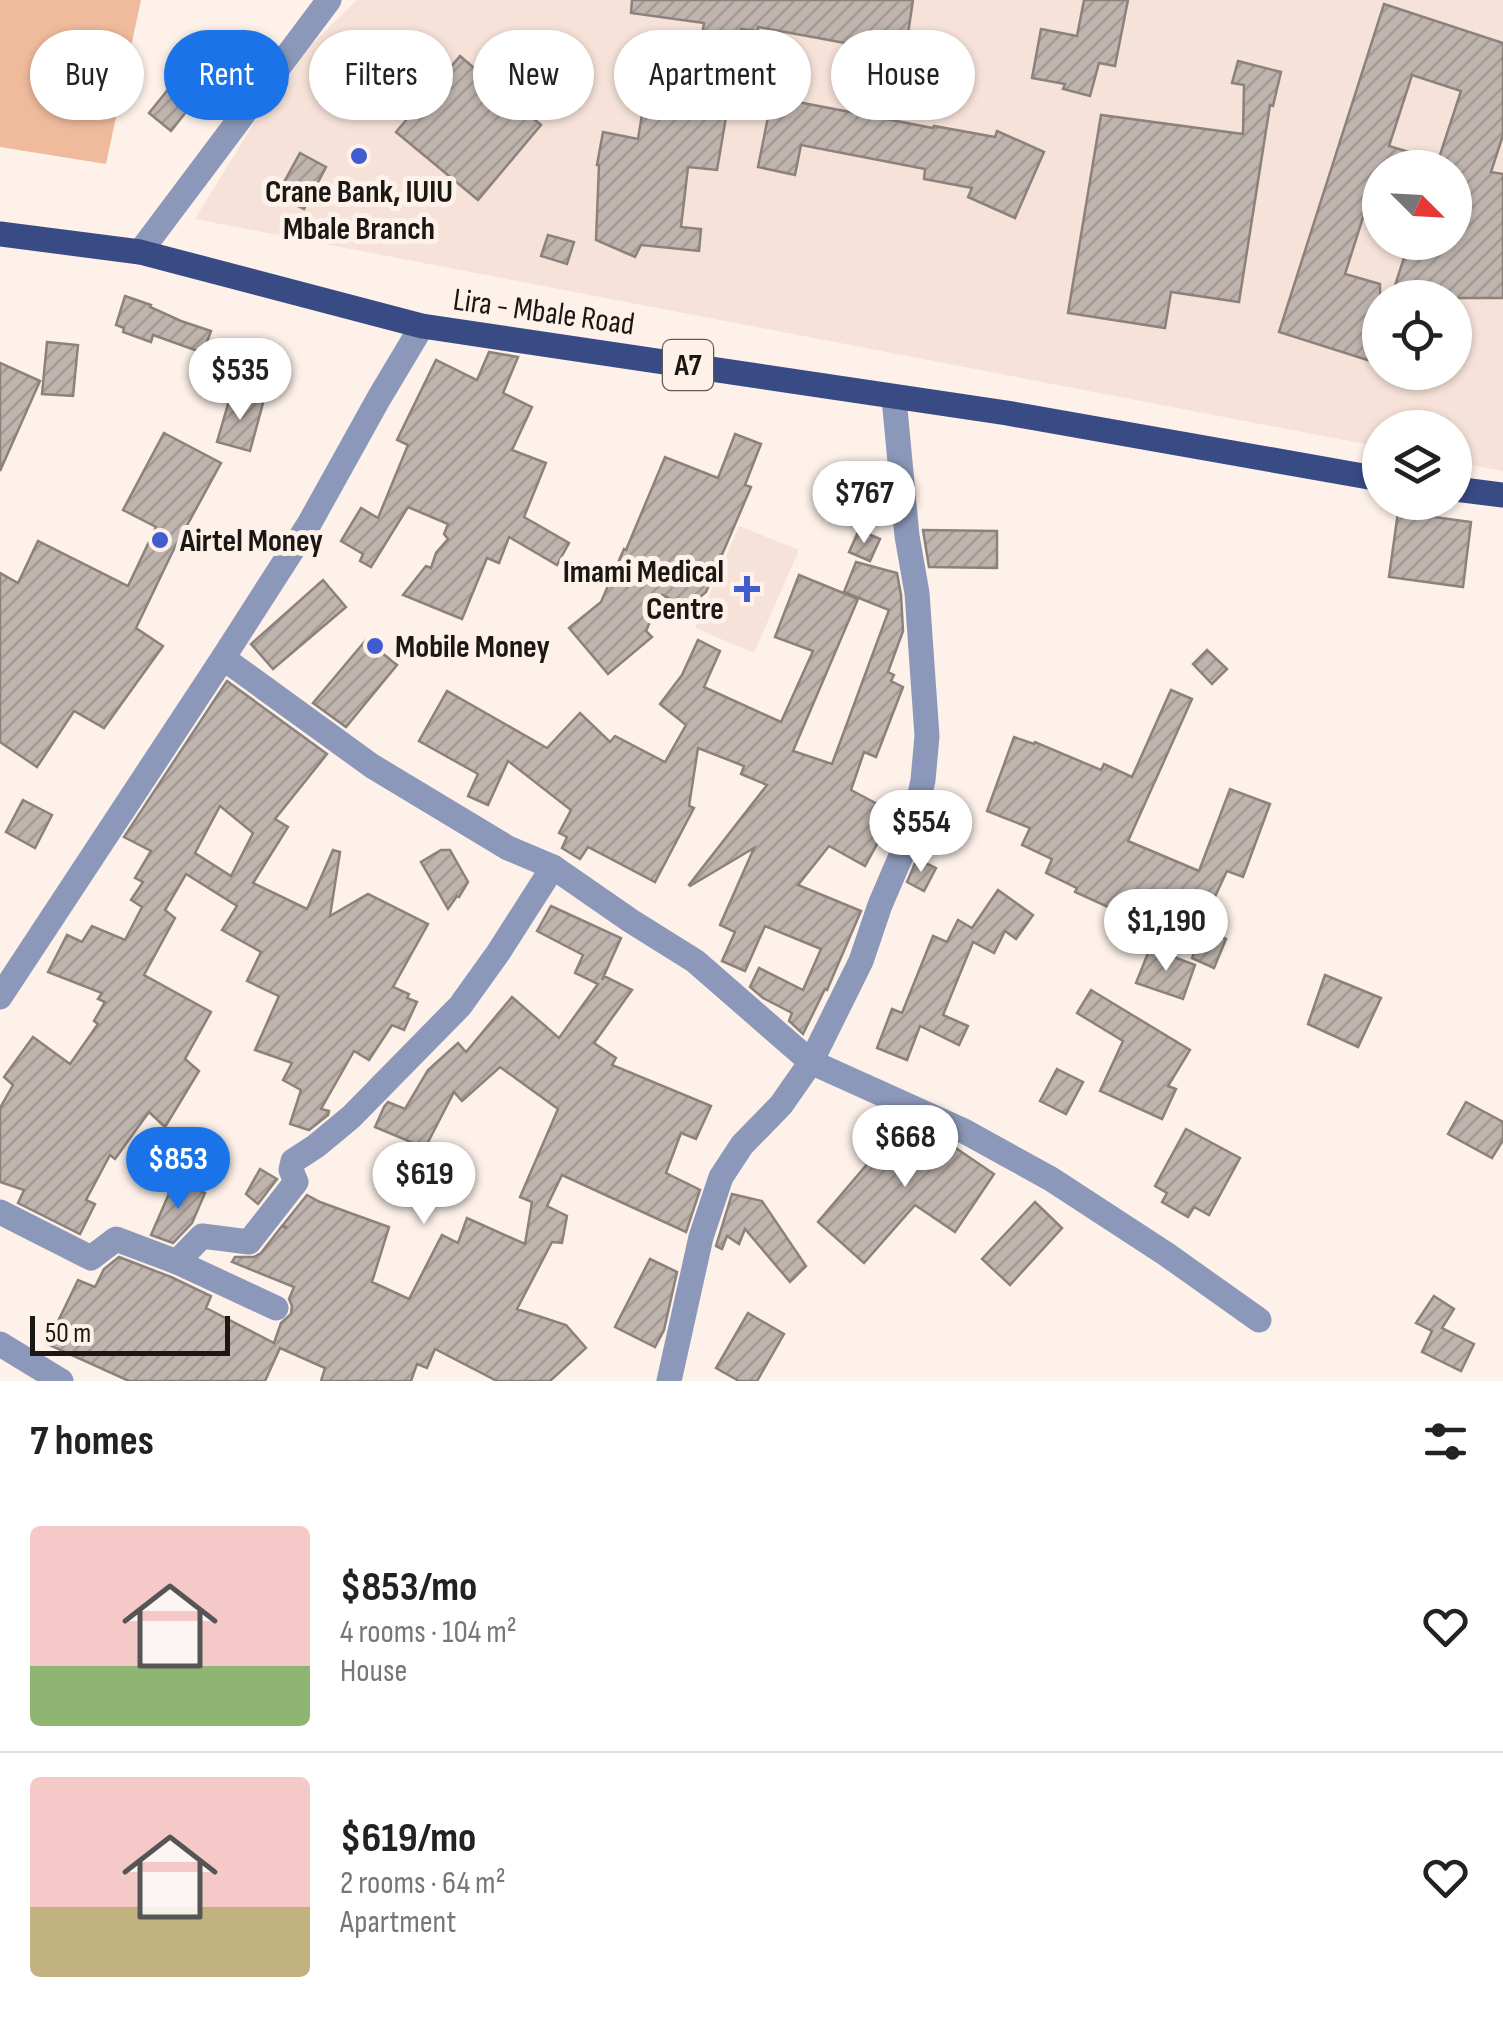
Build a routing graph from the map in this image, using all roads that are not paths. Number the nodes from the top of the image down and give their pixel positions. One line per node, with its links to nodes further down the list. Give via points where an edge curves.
1 (321, 3): 3 (street)
2 (0, 234): 3 (main road, Lira - Mbale Road / A7)
3 (140, 252): 4 (main road, Lira - Mbale Road / A7)
4 (422, 326): 5 (main road, Lira - Mbale Road / A7); 9 (street)
5 (894, 398): 6 (main road, Lira - Mbale Road / A7); 12 (street, via 917,593 927,736 923,780 913,828)
6 (1362, 477)
7 (1472, 491): 8 (main road)
8 (1503, 495)
9 (224, 658): 10 (street, via 372,766 508,848); 11 (street)
10 (553, 867): 12 (street, via 695,961); 14 (street, via 460,1006 351,1117 293,1161 296,1182 249,1242 202,1236)
11 (0, 997)
12 (811, 1062): 16 (street, via 964,1131 1051,1179); 19 (street, via 722,1178 701,1237)
13 (0, 1212): 14 (street, via 91,1258 116,1238)
14 (177, 1262): 15 (street)
15 (276, 1308)
16 (1259, 1320)
17 (0, 1344): 18 (street)
18 (61, 1381)
19 (669, 1381)

